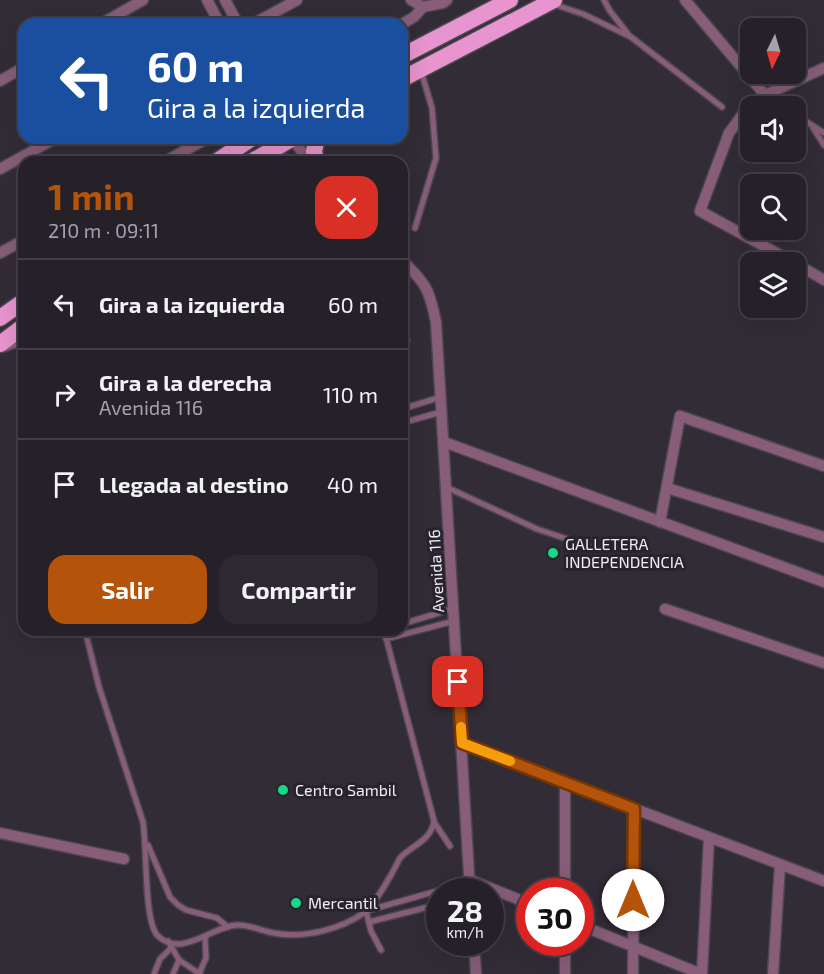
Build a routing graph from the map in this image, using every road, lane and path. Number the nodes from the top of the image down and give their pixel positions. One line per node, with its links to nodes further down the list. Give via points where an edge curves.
1 (143, 0): 12 (street)
2 (207, 0): 13 (street)
3 (225, 0): 14 (street)
4 (297, 0): 15 (street)
5 (411, 0): 11 (street)
6 (447, 0): 11 (street)
7 (510, 0): 18 (highway)
8 (604, 0): 17 (lane)
9 (685, 0): 24 (street)
10 (551, 1): 17 (lane); 21 (highway)
11 (423, 7): 16 (street)
12 (112, 18)
13 (217, 18)
14 (235, 18)
15 (264, 18)
16 (408, 21)
17 (631, 37): 25 (lane)
18 (408, 53)
19 (824, 68): 24 (street)
20 (18, 70): 23 (street)
21 (420, 70): 22 (highway); 40 (lane, via 432,108 436,158)
22 (408, 76)
23 (0, 81)
24 (765, 95): 42 (street, via 748,107 729,133 700,211)
25 (722, 108)
26 (806, 121): 27 (lane)
27 (811, 124): 28 (lane); 33 (lane)
28 (824, 133)
29 (45, 144): 34 (street)
30 (197, 144): 35 (street)
31 (243, 144): 36 (highway)
32 (283, 144): 37 (highway)
33 (824, 145)
34 (23, 156)
35 (175, 156)
36 (225, 156)
37 (262, 156)
38 (18, 159): 39 (street)
39 (0, 169)
40 (415, 228)
41 (18, 243): 43 (street)
42 (774, 252)
43 (0, 253)
44 (408, 266): 53 (street, Avenida 116, via 424,282 432,300)
45 (806, 270): 46 (street)
46 (824, 280)
47 (18, 305): 48 (highway)
48 (0, 318)
49 (18, 330): 50 (highway)
50 (0, 344)
51 (18, 344): 52 (lane)
52 (0, 350)
53 (441, 397): 54 (lane); 55 (street, Avenida 116)
54 (408, 407)
55 (442, 412): 56 (lane); 57 (street, Avenida 116)
56 (408, 421)
57 (444, 442): 59 (street, Avenida 116); 61 (street)
58 (824, 466): 60 (street, via 680,416)
59 (446, 487): 63 (lane, via 537,529); 65 (street, Avenida 116)
60 (667, 488): 61 (street); 62 (street)
61 (660, 522): 64 (street)
62 (824, 537)
63 (597, 549)
64 (824, 582)
65 (454, 609): 67 (street, Avenida 116); 68 (lane)
66 (664, 609): 74 (street)
67 (454, 621): 69 (lane); 75 (street, Avenida 116)
68 (408, 622)
69 (408, 633)
70 (86, 636): 81 (lane)
71 (385, 636): 73 (lane)
72 (397, 636): 73 (lane)
73 (386, 639): 78 (lane)
74 (824, 663)
75 (462, 743): 76 (street); 85 (street, Avenida 116)
76 (565, 782): 77 (street); 86 (street)
77 (634, 809): 80 (street); 96 (street)
78 (434, 821): 82 (lane); 90 (lane, via 429,836 400,858)
79 (0, 833): 83 (street)
80 (710, 838): 84 (street); 110 (street)
81 (146, 840): 92 (lane, via 170,897 186,910 217,918); 95 (lane, via 152,924 157,935)
82 (450, 846)
83 (124, 859)
84 (780, 865): 87 (street); 111 (street)
85 (470, 878)
86 (565, 878)
87 (824, 881)
88 (426, 895): 90 (lane)
89 (426, 908): 91 (lane)
90 (366, 911): 91 (lane); 92 (lane, via 339,925 302,935 239,925)
91 (369, 922): 98 (lane)
92 (228, 927): 94 (lane)
93 (594, 931): 96 (street)
94 (205, 937): 95 (lane, via 179,944); 105 (lane, via 206,958)
95 (168, 941): 97 (lane)
96 (633, 946): 109 (street); 110 (street)
97 (171, 948): 101 (lane); 103 (lane, via 160,959)
98 (381, 950)
99 (475, 956): 102 (street)
100 (565, 956): 108 (street)
101 (179, 960): 104 (lane); 105 (lane)
102 (475, 960): 106 (street); 107 (street)
103 (154, 974)
104 (173, 974)
105 (200, 974)
106 (476, 974)
107 (486, 974)
108 (565, 974)
109 (633, 974)
110 (701, 974)
111 (773, 974)

